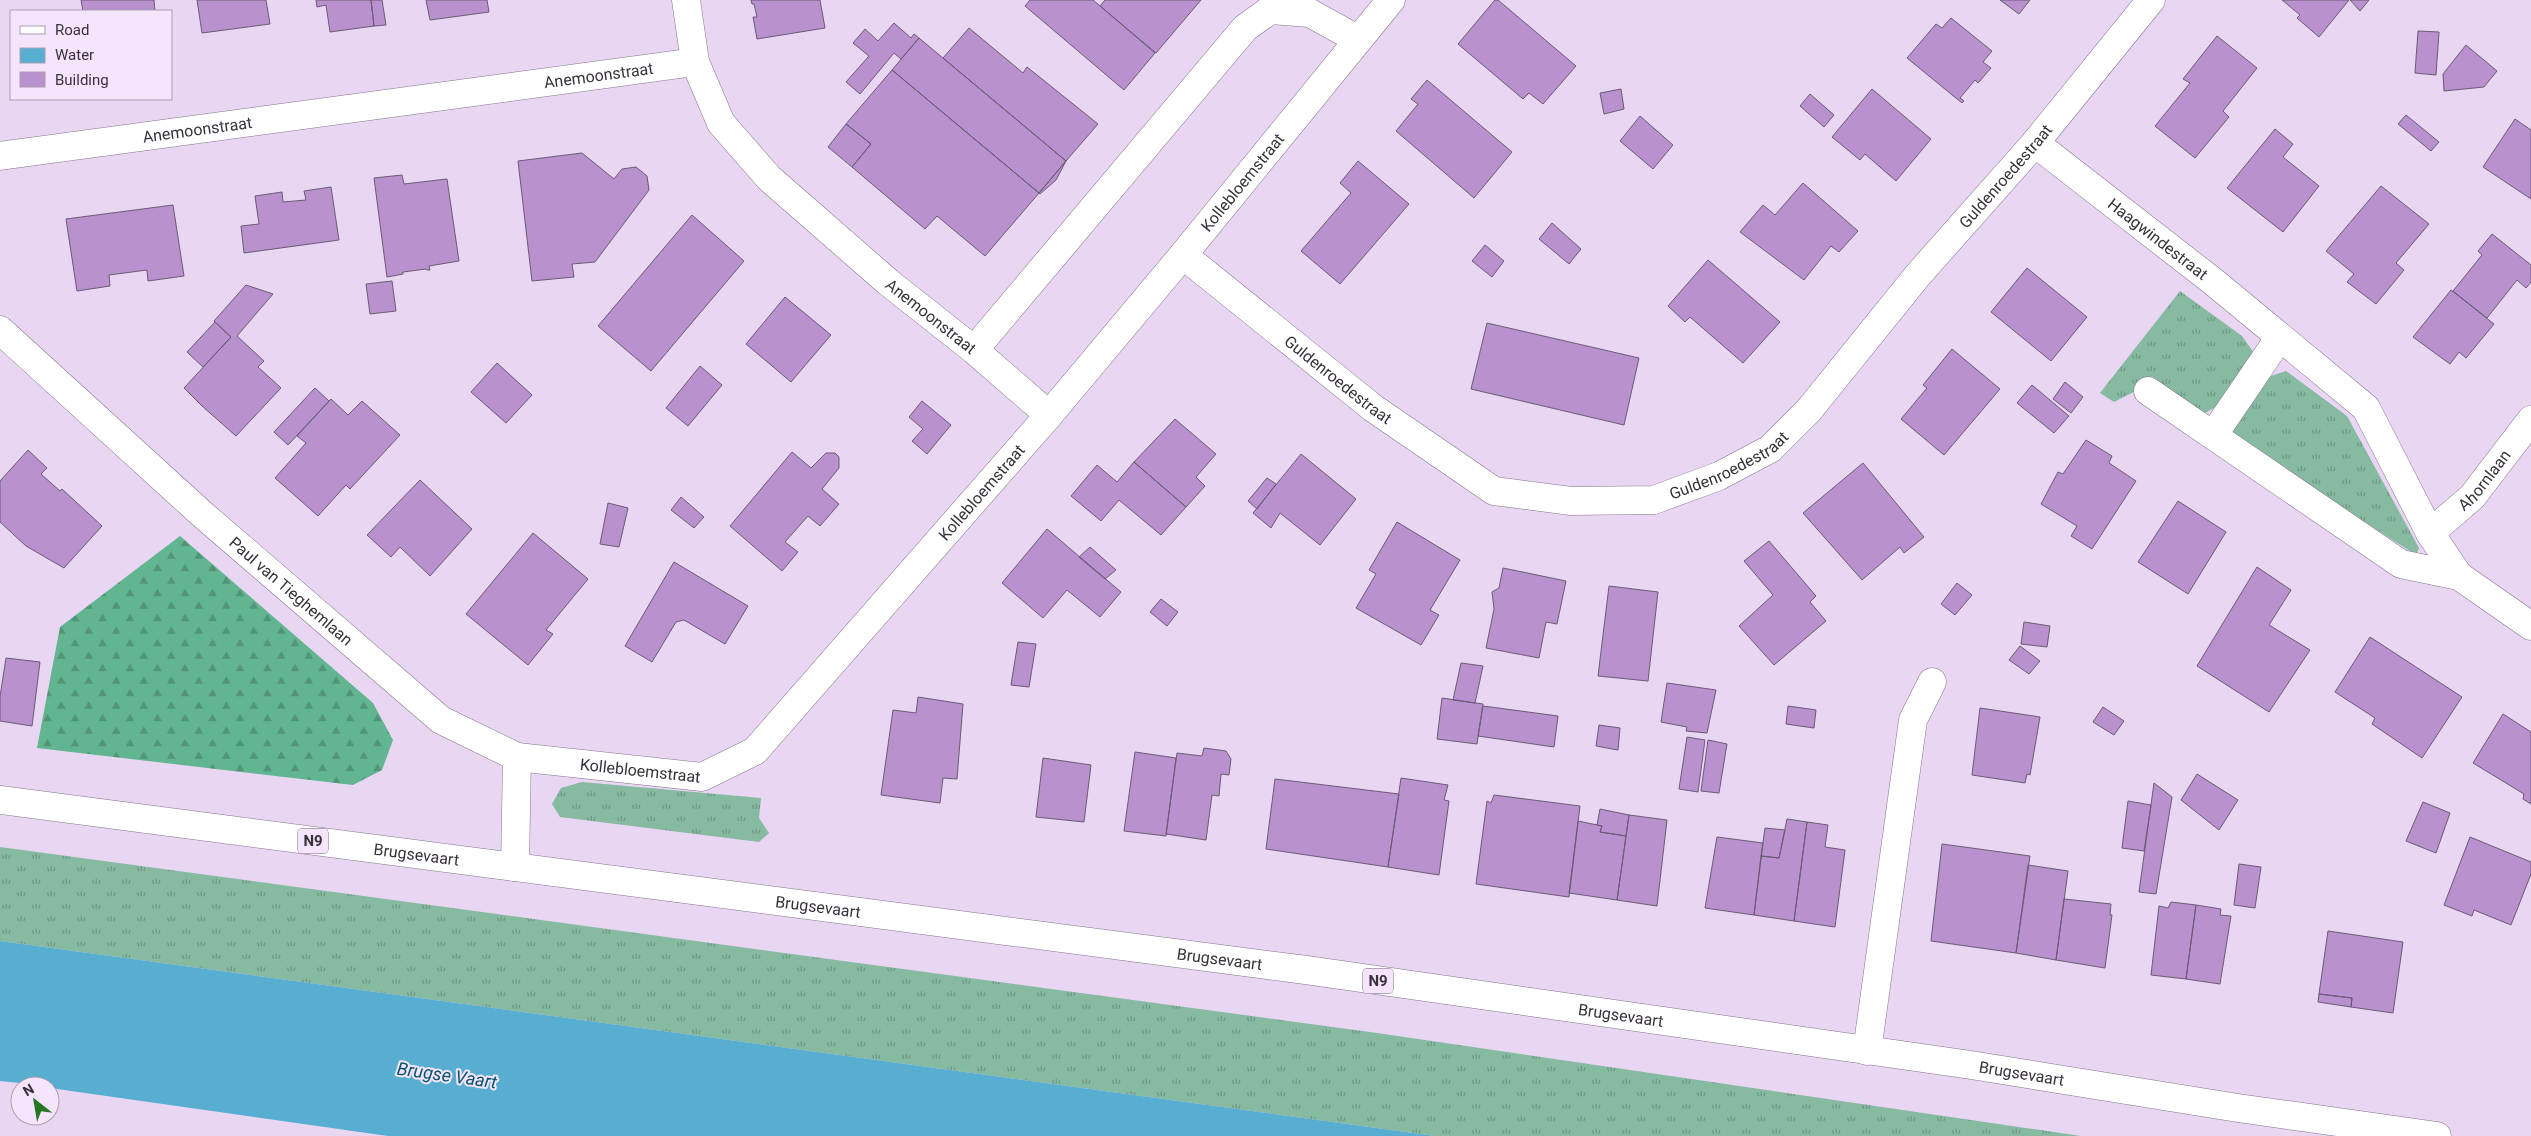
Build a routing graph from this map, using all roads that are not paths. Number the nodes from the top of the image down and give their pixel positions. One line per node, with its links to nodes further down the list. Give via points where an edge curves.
1 (686, 0): 5 (street)
2 (1391, 0): 4 (street, Kollebloemstraat)
3 (2152, 0): 6 (street, Guldenroedestraat)
4 (1357, 39): 8 (street, Kollebloemstraat); 11 (street, via 1310,13 1270,10 1245,28)
5 (695, 62): 7 (street, Anemoonstraat); 11 (street, Anemoonstraat, via 721,123 769,178 888,282)
6 (2035, 143): 8 (street, Guldenroedestraat, via 1918,275 1809,410 1770,449 1719,476 1654,500 1570,501 1494,491 1373,408); 10 (street, Haagwindestraat)
7 (0, 156)
8 (1184, 255): 13 (street, Kollebloemstraat)
9 (0, 330): 20 (street, Paul van Tieghemlaan, via 202,514 441,720)
10 (2280, 337): 15 (street); 16 (street, Haagwindestraat, via 2366,408)
11 (974, 350): 13 (street, Anemoonstraat)
12 (2148, 391): 15 (street, Haagwindestraat)
13 (1049, 414): 20 (street, Kollebloemstraat, via 755,751 702,777)
14 (2531, 420): 16 (street, Ahornlaan, via 2472,496)
15 (2214, 434): 17 (street, Haagwindestraat, via 2401,564)
16 (2430, 533): 17 (street, Haagwindestraat)
17 (2459, 576): 18 (street, Haagwindestraat)
18 (2531, 626)
19 (1932, 682): 23 (street, via 1913,720)
20 (517, 757): 22 (street)
21 (0, 800): 22 (street, Brugsevaart / N9)
22 (515, 867): 23 (street, Brugsevaart / N9, via 1296,969)
23 (1867, 1051): 24 (street, Brugsevaart / N9)
24 (2437, 1136)

